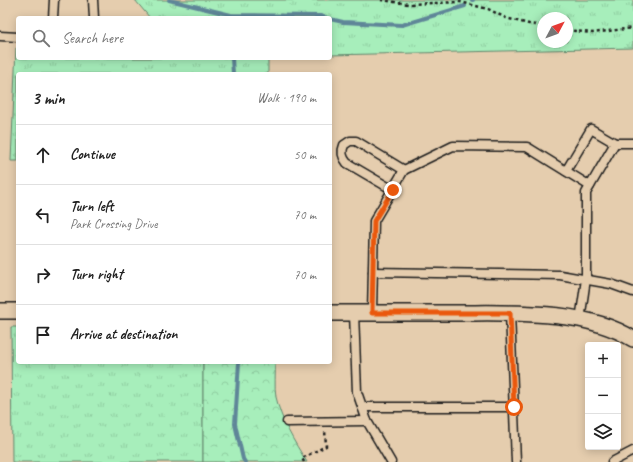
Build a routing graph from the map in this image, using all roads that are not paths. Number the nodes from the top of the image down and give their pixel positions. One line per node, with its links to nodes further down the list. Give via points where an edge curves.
1 (54, 0): 3 (lane)
2 (93, 0): 4 (lane)
3 (53, 16)
4 (94, 16)
5 (0, 36): 6 (lane)
6 (16, 37)
7 (615, 143): 8 (lane); 10 (lane, via 591,129); 11 (lane)
8 (633, 143)
9 (404, 170): 10 (lane, via 453,146 527,147); 12 (lane); 12 (lane, via 356,141 344,144 341,151 347,163)
10 (566, 172): 11 (lane)
11 (590, 186): 14 (lane, via 586,193)
12 (393, 190): 13 (lane, via 374,221)
13 (373, 272): 14 (lane, via 560,275); 20 (lane)
14 (586, 279): 15 (lane); 22 (lane)
15 (633, 292)
16 (0, 311): 17 (street)
17 (16, 311)
18 (332, 313): 19 (street)
19 (354, 313): 20 (street); 24 (lane, via 357,392)
20 (372, 313): 21 (street)
21 (510, 313): 22 (street); 25 (lane)
22 (580, 320): 23 (street, via 599,324)
23 (633, 339)
24 (362, 407): 25 (lane); 26 (lane)
25 (514, 407): 30 (lane)
26 (367, 421): 27 (lane); 29 (lane)
27 (287, 422)
28 (633, 451): 31 (lane)
29 (391, 462)
30 (516, 462)
31 (612, 462)

